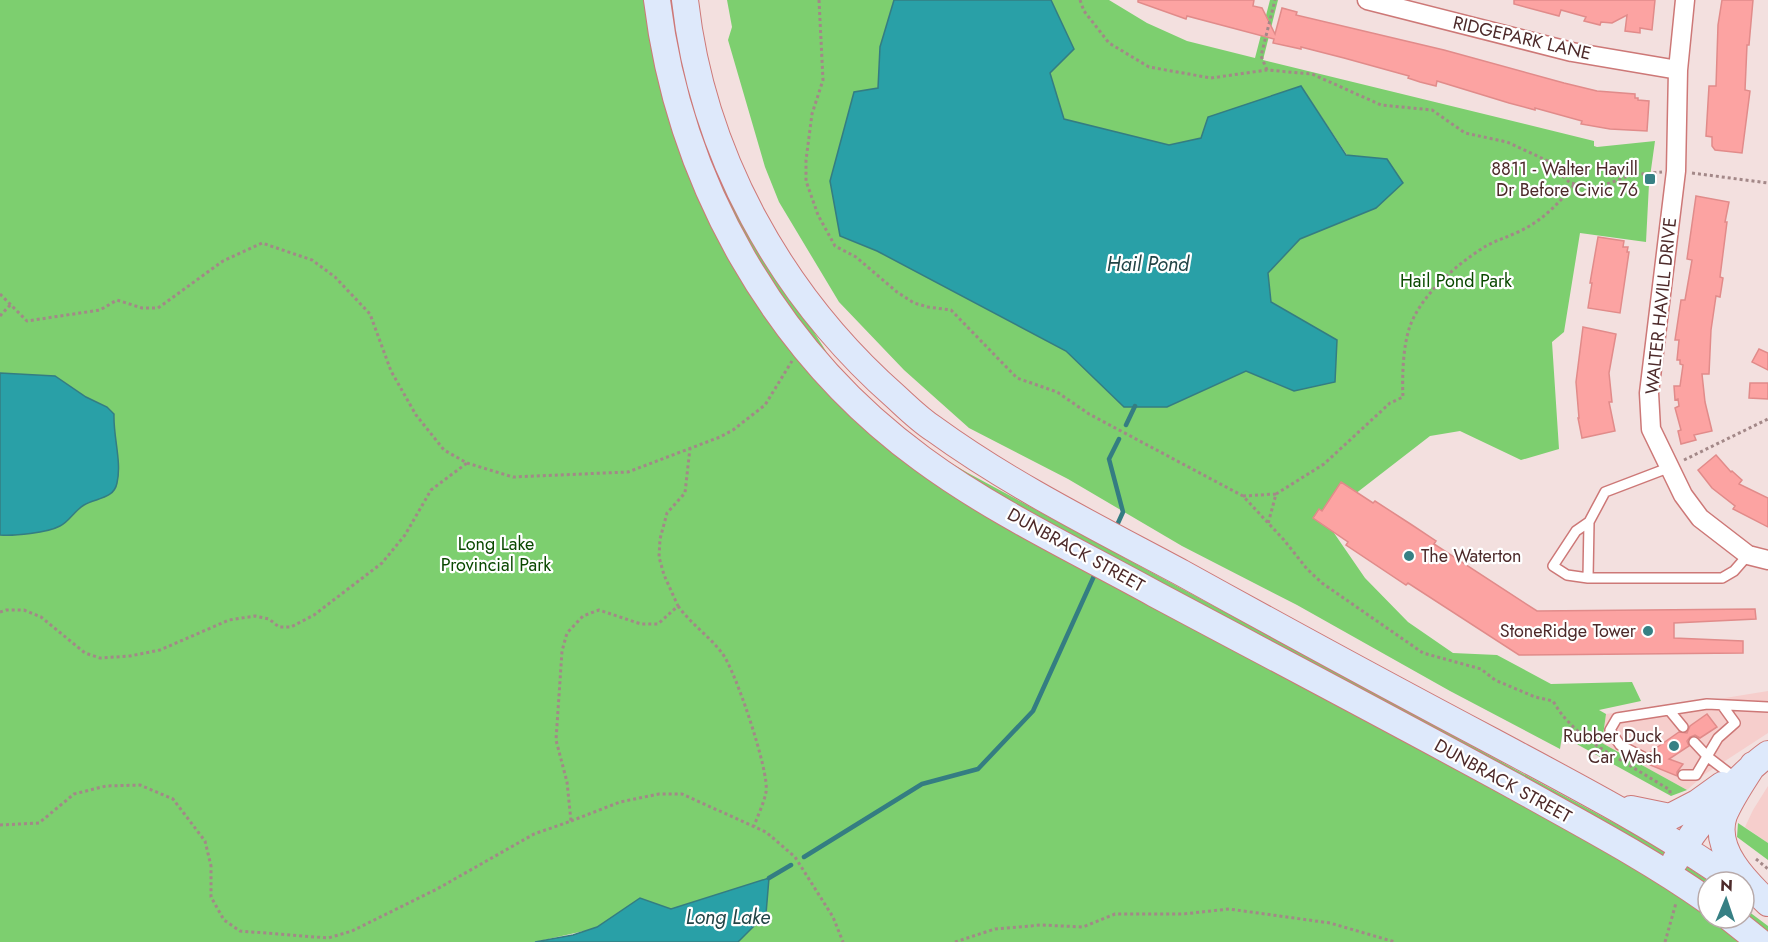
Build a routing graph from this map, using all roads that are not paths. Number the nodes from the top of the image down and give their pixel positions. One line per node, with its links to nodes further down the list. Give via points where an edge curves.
1 (657, 0): 23 (main road, DUNBRACK STREET, via 679,112 708,190 746,264 802,344 875,421 923,460 974,493 1446,749)
2 (685, 0): 20 (main road, DUNBRACK STREET, via 689,35 711,118 761,235 809,306 866,371 930,426 1011,479)
3 (1367, 0): 5 (street, RIDGEPARK LANE, via 1572,52)
4 (1685, 0): 5 (street, WALTER HAVILL DRIVE)
5 (1678, 69): 6 (street, WALTER HAVILL DRIVE, via 1676,171 1650,393 1651,429)
6 (1668, 468): 7 (lane, via 1605,492); 8 (street, WALTER HAVILL DRIVE, via 1700,518)
7 (1589, 522): 10 (lane); 10 (lane, via 1576,531 1553,566 1567,575)
8 (1749, 555): 9 (street, WALTER HAVILL DRIVE); 10 (lane, via 1722,578)
9 (1768, 560)
10 (1588, 578)
11 (1722, 705): 12 (lane); 13 (lane); 16 (lane, via 1735,723 1718,738)
12 (1768, 706)
13 (1669, 710): 14 (lane); 17 (lane, via 1617,718 1610,730 1620,745)
14 (1683, 727)
15 (1694, 742): 16 (lane)
16 (1708, 757): 18 (lane); 19 (lane, via 1696,775)
17 (1647, 759)
18 (1752, 766): 20 (main road, via 1670,817); 21 (main road); 26 (main road, via 1724,815 1722,837 1742,877)
19 (1683, 775)
20 (1612, 806): 21 (main road, DUNBRACK STREET)
21 (1683, 847): 22 (main road, DUNBRACK STREET); 23 (main road)
22 (1717, 870)
23 (1667, 874): 24 (main road, DUNBRACK STREET)
24 (1696, 893)
25 (1756, 899): 27 (main road)
26 (1768, 903)
27 (1768, 909)
28 (1745, 930): 29 (main road)
29 (1760, 942)

